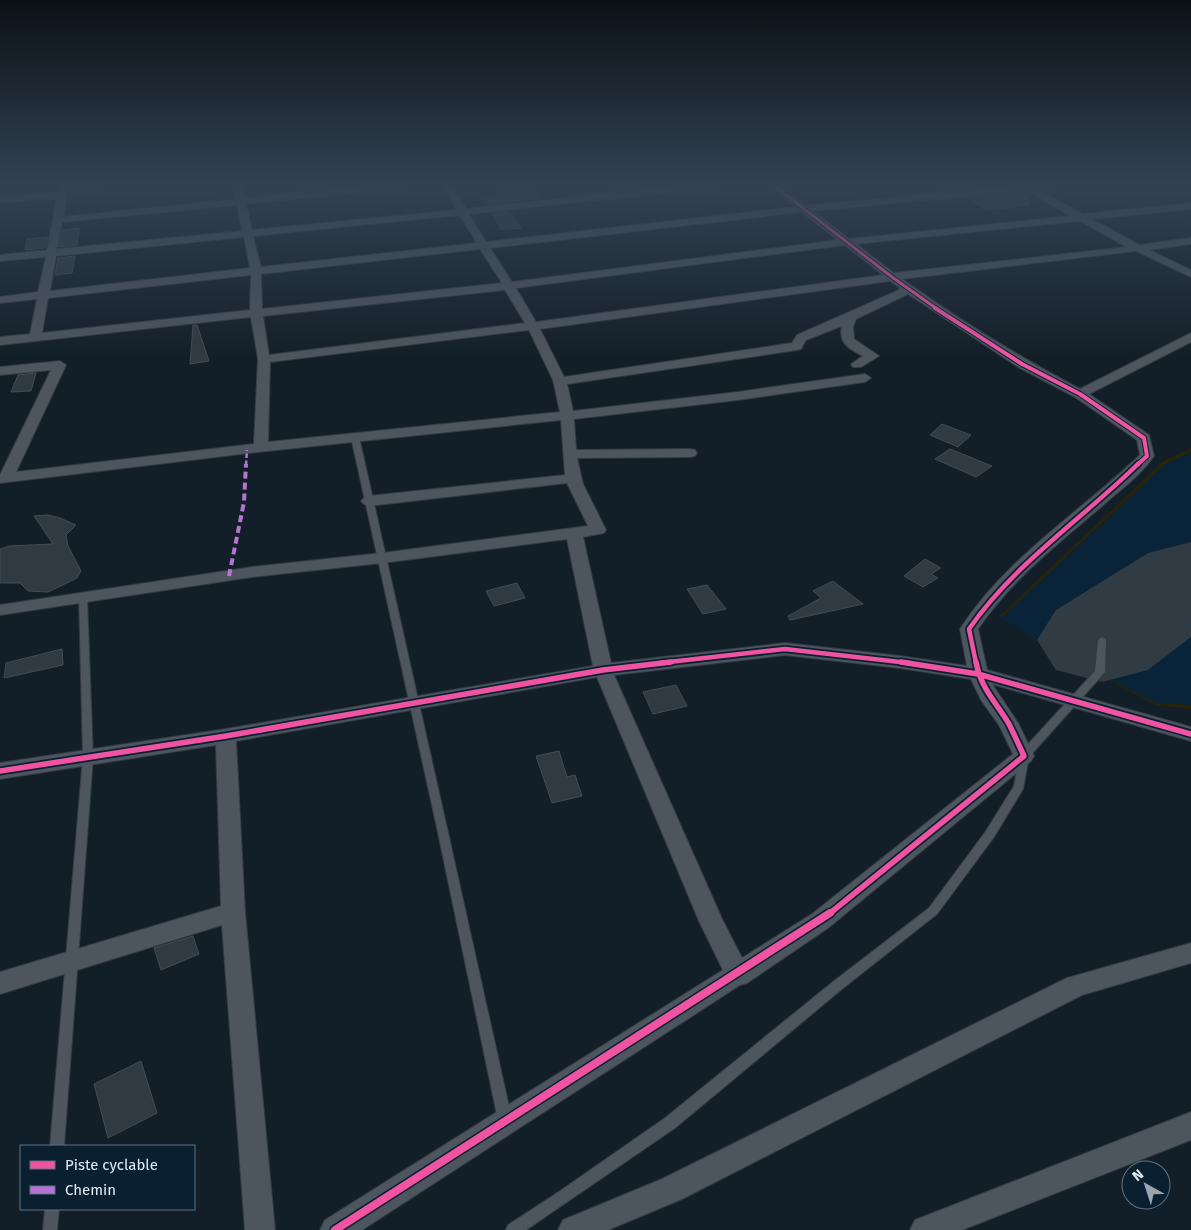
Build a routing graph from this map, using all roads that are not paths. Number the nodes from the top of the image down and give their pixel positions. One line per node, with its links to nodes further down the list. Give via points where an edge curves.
1 (53, 241): 12 (street)
2 (171, 241): 12 (street)
3 (249, 241): 14 (street)
4 (482, 241): 10 (street)
5 (525, 241): 10 (street)
6 (853, 241): 9 (street)
7 (1124, 241): 11 (street)
8 (1188, 241): 11 (street)
9 (847, 242): 16 (street); 17 (street)
10 (485, 246): 14 (street); 17 (street)
11 (1137, 248): 15 (street); 16 (street)
12 (51, 253): 13 (street); 18 (street)
13 (0, 258)
14 (256, 271): 18 (street); 20 (street)
15 (1191, 274)
16 (899, 282): 21 (street, via 904,292); 22 (street); 31 (street, via 1022,364)
17 (510, 286): 20 (street); 22 (street)
18 (44, 294): 19 (street); 23 (street)
19 (0, 300)
20 (256, 312): 23 (street); 26 (street)
21 (850, 319): 27 (street, via 846,337 852,345 873,356); 30 (street, via 801,338 797,346)
22 (532, 326): 26 (street); 30 (street)
23 (35, 337): 25 (street)
24 (1191, 337): 31 (street)
25 (0, 341)
26 (264, 359): 34 (street)
27 (856, 364)
28 (0, 371): 38 (street, via 60,365)
29 (865, 378): 32 (street)
30 (560, 381): 32 (street)
31 (1080, 394): 46 (street, via 1144,438 1148,456 991,599 969,629)
32 (569, 416): 33 (street); 36 (street)
33 (355, 437): 34 (street); 39 (lane)
34 (261, 448): 38 (street)
35 (690, 453): 36 (street)
36 (570, 454): 37 (street)
37 (574, 478): 39 (street); 40 (street, via 598,530)
38 (3, 479)
39 (369, 501): 41 (lane)
40 (574, 533): 41 (street); 45 (street)
41 (382, 558): 42 (street, via 252,572); 47 (lane)
42 (83, 597): 43 (street); 52 (lane)
43 (0, 610)
44 (1102, 640): 48 (lane, via 1100,672)
45 (602, 670): 46 (street, via 786,649); 47 (street); 57 (street, via 711,921)
46 (978, 674): 48 (street); 51 (street)
47 (414, 702): 50 (street); 59 (lane)
48 (1073, 702): 49 (street); 51 (lane)
49 (1191, 734)
50 (226, 736): 52 (street); 54 (street)
51 (1024, 756): 57 (street, via 820,921); 66 (lane, via 1020,786 990,834 933,911 670,1123)
52 (88, 757): 53 (street); 56 (lane)
53 (0, 771)
54 (233, 912): 56 (street); 64 (street)
55 (1191, 953): 67 (street, via 1076,986 672,1189)
56 (72, 960): 58 (street); 61 (lane)
57 (738, 975): 59 (street)
58 (0, 983)
59 (504, 1121): 65 (street)
60 (1191, 1126): 68 (street)
61 (57, 1145)
62 (52, 1210): 63 (lane)
63 (50, 1230)
64 (260, 1230)
65 (335, 1230)
66 (513, 1230)
67 (573, 1230)
68 (925, 1230)

